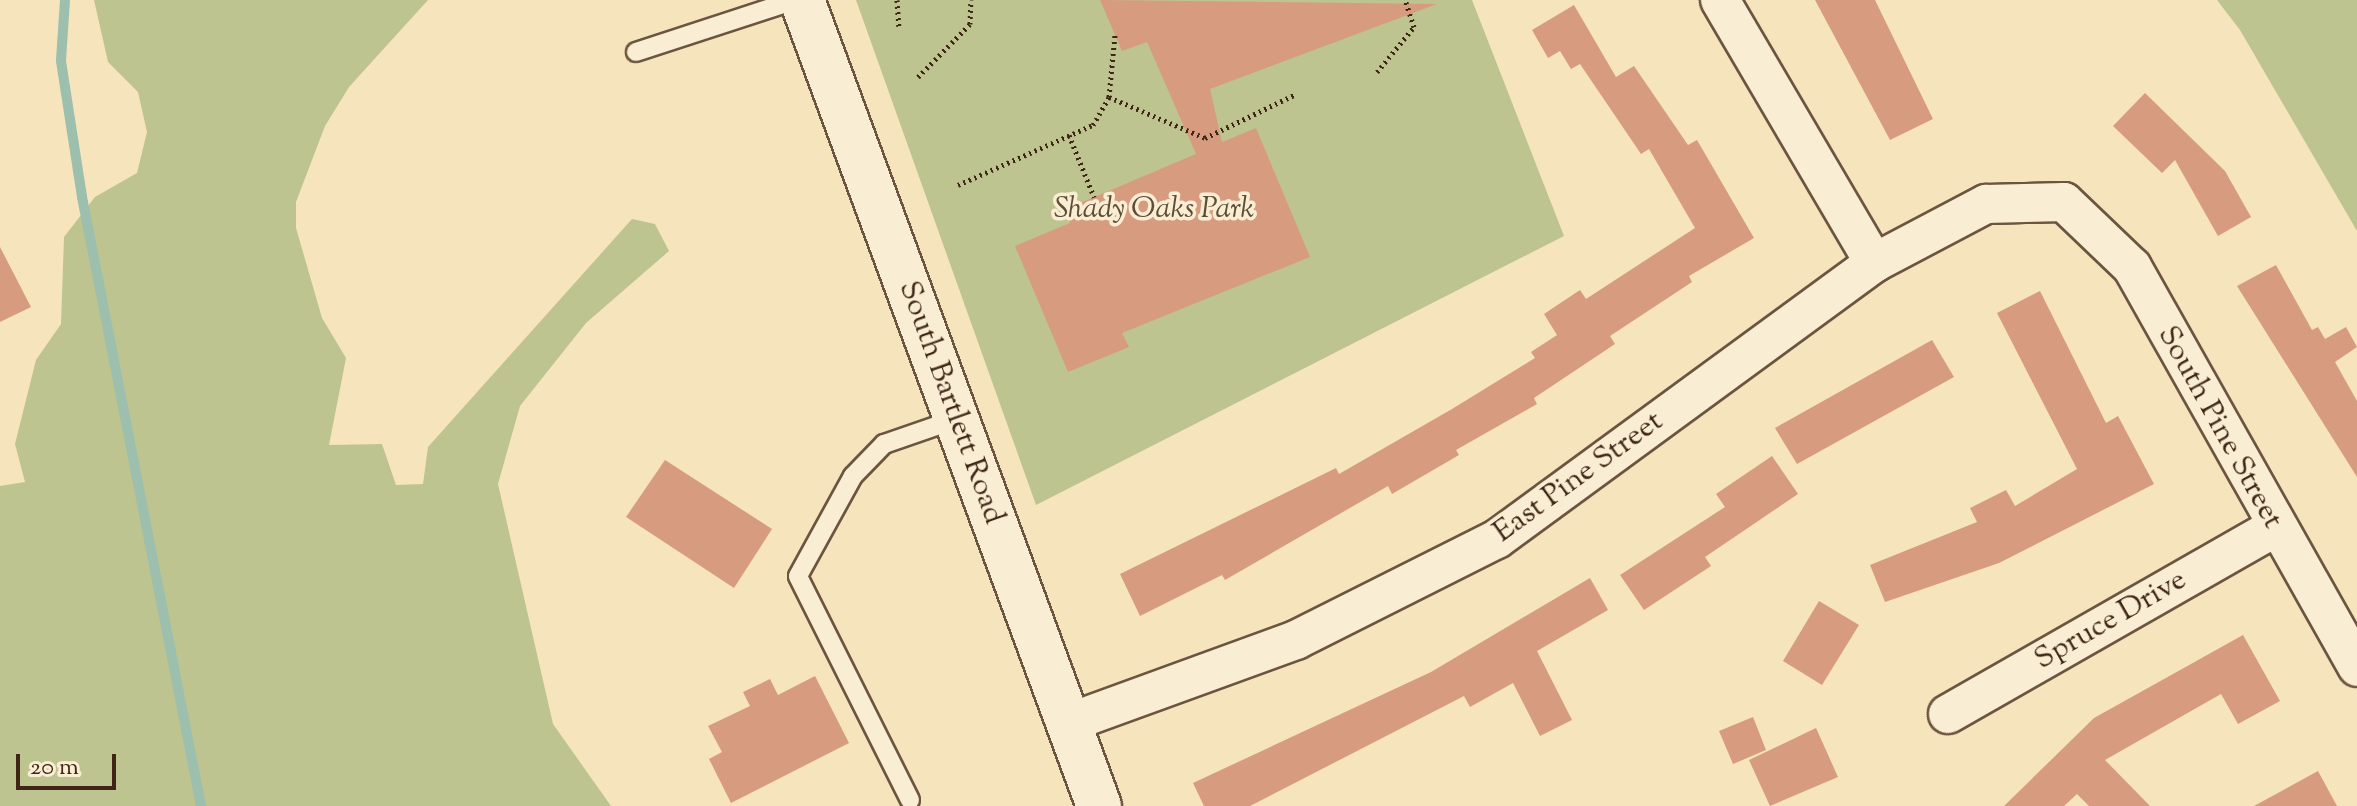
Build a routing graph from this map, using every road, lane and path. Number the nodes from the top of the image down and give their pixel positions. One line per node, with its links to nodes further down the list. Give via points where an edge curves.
1 (795, 0): 9 (lane)
2 (802, 0): 19 (main road, South Bartlett Road)
3 (897, 0): 7 (path)
4 (971, 0): 11 (path, via 970,24)
5 (1405, 0): 10 (path, via 1414,27)
6 (1720, 0): 18 (street)
7 (899, 29)
8 (1115, 35): 13 (path)
9 (636, 52)
10 (1377, 72)
11 (918, 77)
12 (1294, 95): 13 (path, via 1205,138)
13 (1109, 97): 14 (path, via 1093,125)
14 (1069, 135): 15 (path); 16 (path)
15 (958, 185)
16 (1094, 197)
17 (2064, 202): 18 (street, East Pine Street, via 1986,204); 20 (street, South Pine Street, via 2132,267)
18 (1874, 263): 23 (street, East Pine Street, via 1497,539 1296,640)
19 (956, 419): 23 (main road, South Bartlett Road); 24 (lane, via 884,444 853,476 798,576)
20 (2274, 528): 21 (street, South Pine Street); 22 (street, Spruce Drive)
21 (2357, 667)
22 (1948, 714)
23 (1068, 723): 25 (main road, South Bartlett Road)
24 (910, 800)
25 (1099, 806)

